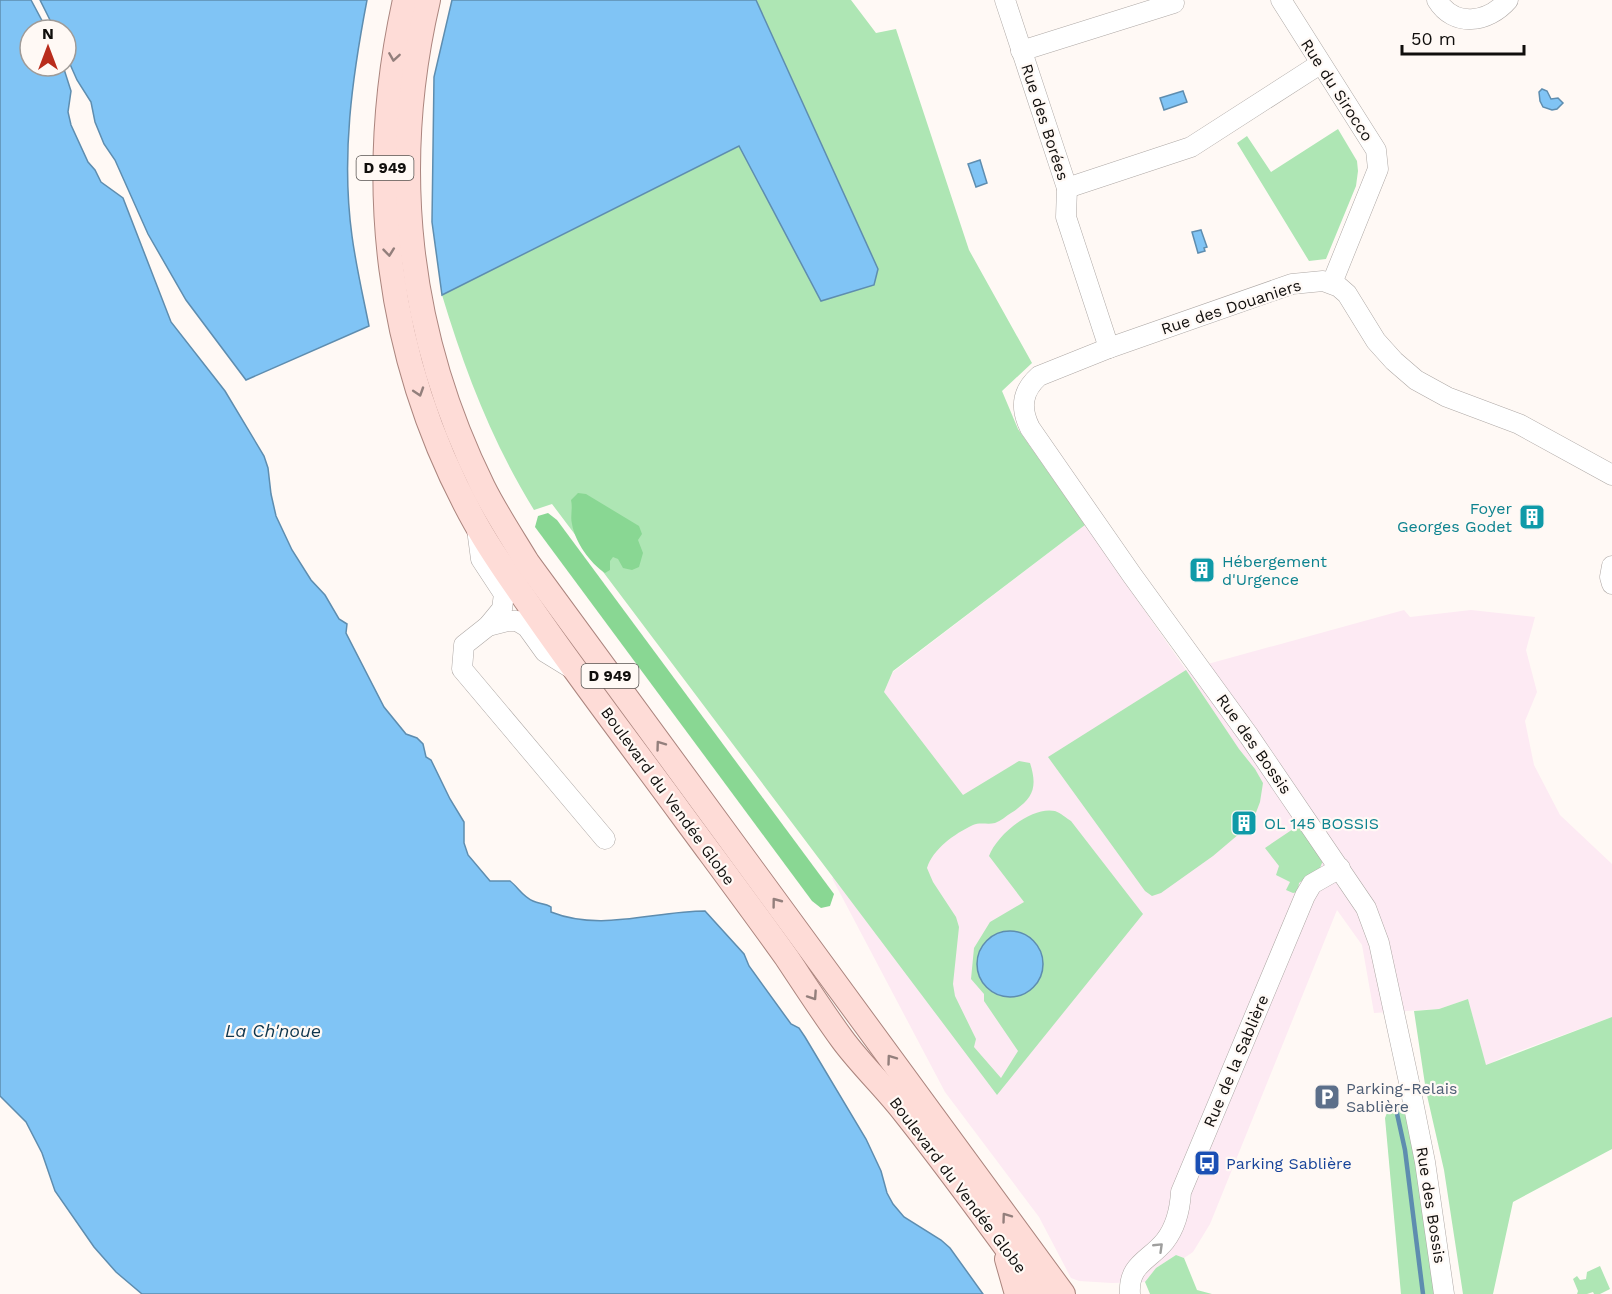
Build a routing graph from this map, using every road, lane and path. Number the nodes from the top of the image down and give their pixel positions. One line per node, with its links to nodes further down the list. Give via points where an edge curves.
1 (405, 0): 14 (main road, Boulevard du Vendée Globe / D 949, one-way to 14, via 389,85 384,194 395,299 429,420 446,465)
2 (428, 0): 24 (main road, Boulevard du Vendée Globe / D 949, one-way to 2, via 534,571 483,488 440,382 411,250 407,138)
3 (1005, 0): 8 (street, Rue des Borées)
4 (1281, 0): 9 (street, Rue du Sirocco)
5 (1437, 0): 6 (street, via 1453,16 1467,20 1481,19)
6 (1508, 0)
7 (1174, 3): 8 (street)
8 (1021, 51): 10 (street, Rue des Borées)
9 (1320, 64): 10 (street, via 1191,147); 11 (street, Rue du Sirocco, via 1378,159 1378,169)
10 (1067, 188): 12 (street, Rue des Borées, via 1066,217)
11 (1332, 284): 12 (street, Rue des Douaniers, via 1292,284); 13 (street, via 1347,294 1376,341 1416,380 1447,397 1519,424)
12 (1109, 348): 20 (street, Rue des Bossis, via 1039,376 1023,398 1023,416)
13 (1612, 475)
14 (477, 526): 17 (street, via 481,559 504,594 502,609); 18 (main road, Boulevard du Vendée Globe / D 949)
15 (1612, 566): 16 (street)
16 (1612, 584)
17 (488, 626): 18 (street, via 517,621 527,627 545,652); 19 (street, via 464,645 462,669)
18 (574, 670): 21 (main road, Boulevard du Vendée Globe / D 949, one-way to 21, via 780,948 844,1042 909,1117)
19 (605, 839)
20 (1340, 868): 25 (street, Rue de la Sablière, one-way to 20, via 1134,1270 1169,1234 1180,1209 1181,1192 1305,896 1312,884); 26 (street, Rue des Bossis, via 1366,908 1379,943 1425,1162)
21 (1002, 1242): 22 (main road); 23 (main road, Boulevard du Vendée Globe / D 949)
22 (1017, 1294)
23 (1040, 1294)
24 (1063, 1294)
25 (1130, 1294)
26 (1444, 1294)

